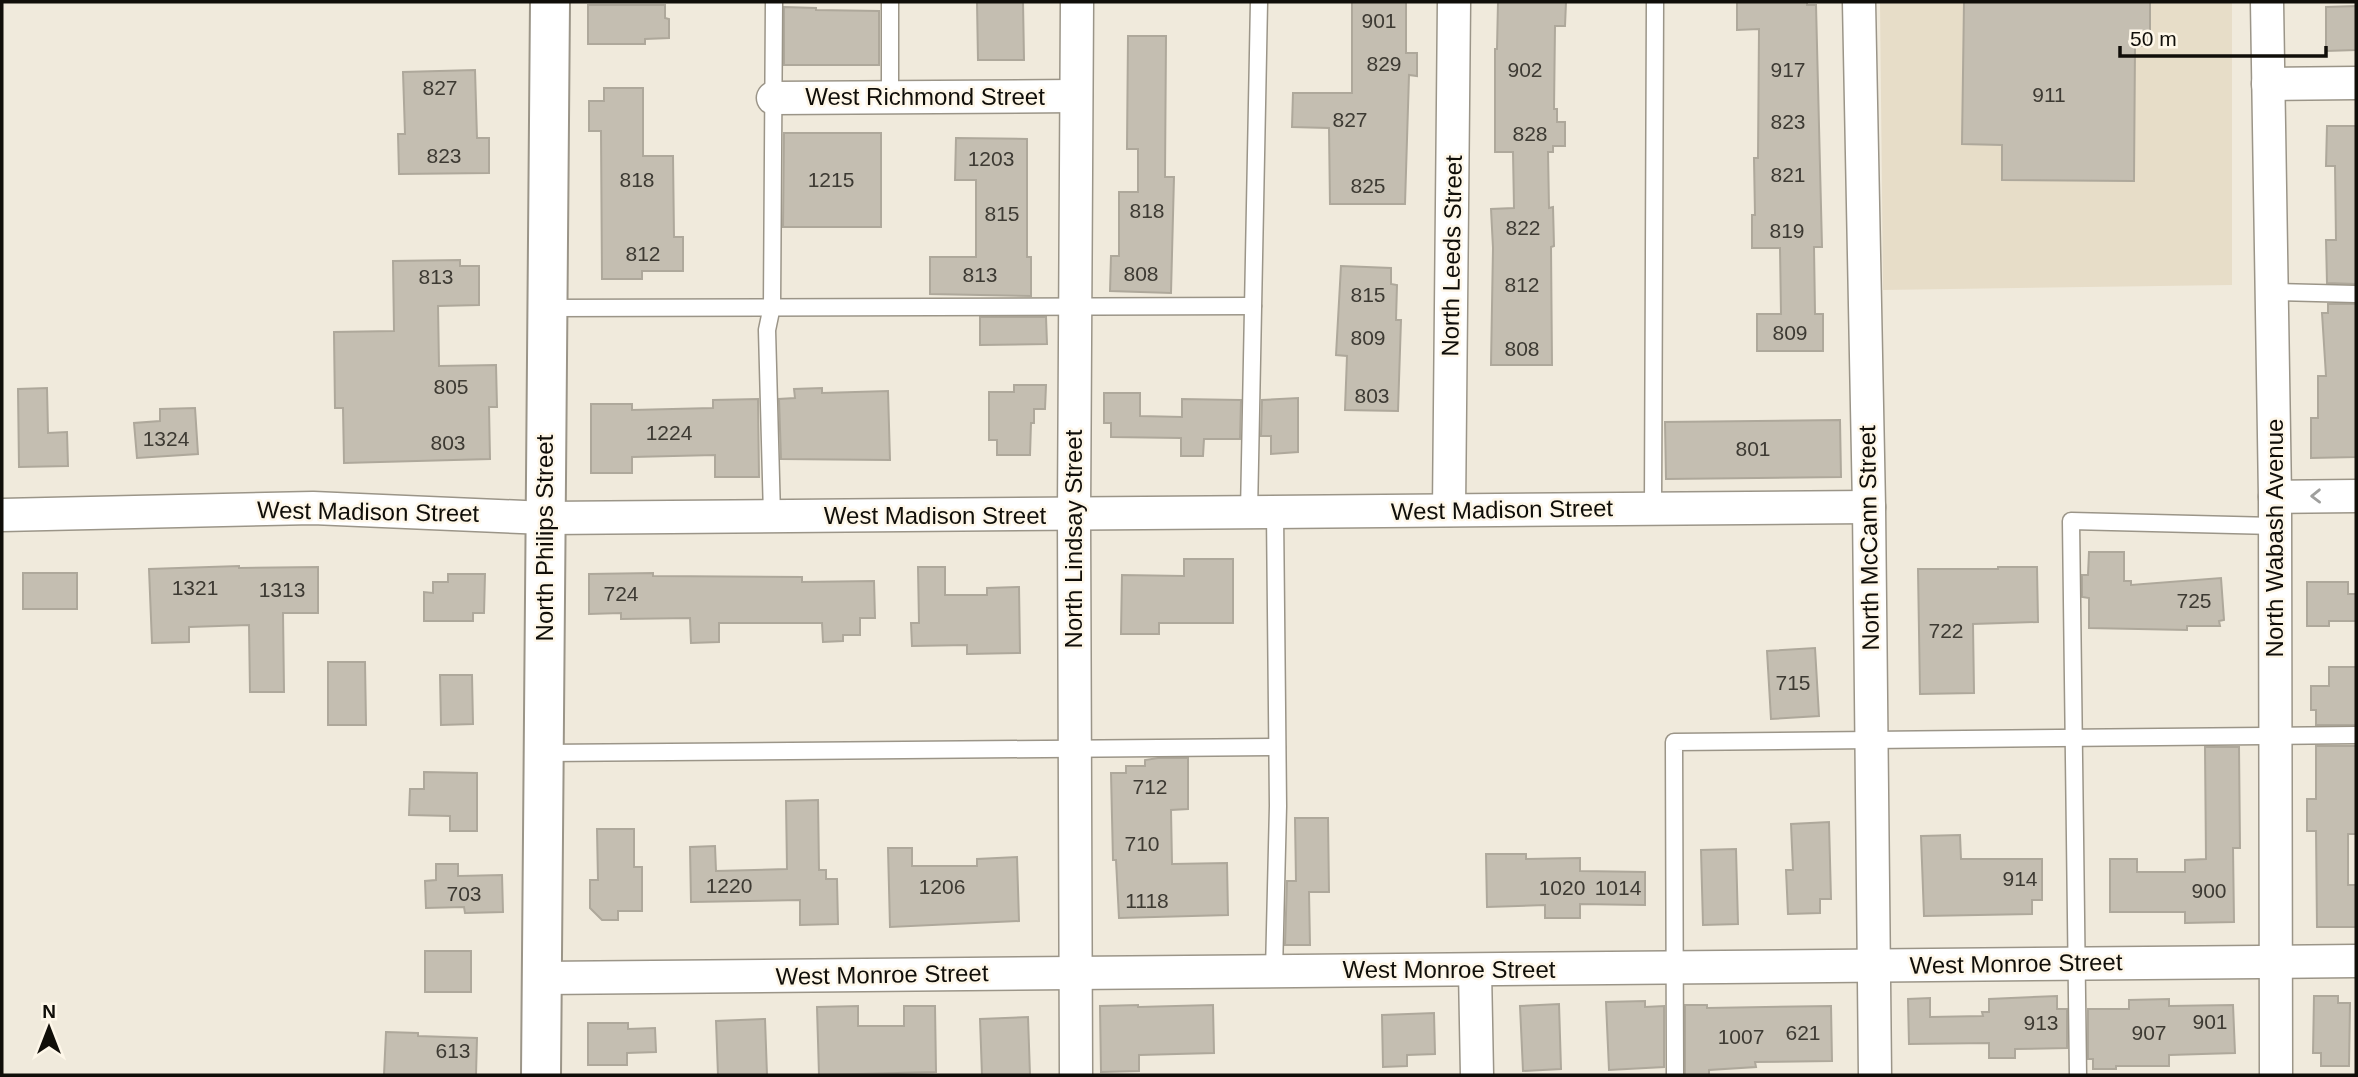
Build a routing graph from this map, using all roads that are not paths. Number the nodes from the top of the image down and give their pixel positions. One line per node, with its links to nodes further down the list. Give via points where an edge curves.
1 (550, 2): 19 (street, North Philips Street)
2 (774, 2): 14 (lane)
3 (890, 2): 13 (lane)
4 (1077, 2): 12 (street, North Lindsay Street)
5 (1259, 2): 18 (lane)
6 (1454, 2): 24 (street, North Leeds Street)
7 (1656, 2): 23 (lane)
8 (1859, 2): 22 (street, North McCann Street)
9 (2267, 2): 11 (street, North Wabash Avenue)
10 (2356, 83): 11 (street)
11 (2267, 84): 15 (street, North Wabash Avenue)
12 (1076, 96): 13 (street, West Richmond Street); 20 (street, North Lindsay Street)
13 (890, 97): 14 (street, West Richmond Street)
14 (773, 98): 17 (lane)
15 (2273, 292): 16 (lane); 25 (street, North Wabash Avenue)
16 (2356, 294)
17 (772, 306): 19 (lane); 20 (lane); 29 (lane, via 767,330)
18 (1253, 306): 20 (lane); 26 (lane)
19 (547, 307): 30 (street, North Philips Street)
20 (1074, 307): 28 (street, North Lindsay Street)
21 (2356, 495): 25 (street, one-way to 25)
22 (1868, 507): 23 (street, West Madison Street); 34 (street, North McCann Street)
23 (1653, 509): 24 (street, West Madison Street)
24 (1449, 510): 26 (street, West Madison Street)
25 (2275, 511): 32 (street, North Wabash Avenue); 33 (lane, via 2071,521)
26 (1262, 513): 28 (street, West Madison Street); 35 (lane)
27 (2, 515): 30 (street, West Madison Street, via 313,508)
28 (1074, 515): 29 (street, West Madison Street); 36 (street, North Lindsay Street)
29 (772, 516): 30 (street, West Madison Street)
30 (546, 518): 37 (street, North Philips Street)
31 (2356, 735): 32 (lane)
32 (2277, 736): 33 (lane); 38 (street, North Wabash Avenue)
33 (2074, 738): 34 (lane); 40 (lane)
34 (1871, 741): 41 (street, North McCann Street); 42 (lane, via 1674,742)
35 (1278, 747): 36 (lane); 44 (lane)
36 (1075, 748): 37 (lane); 45 (street, North Lindsay Street)
37 (544, 753): 46 (street, North Philips Street)
38 (2276, 961): 39 (street, West Monroe Street); 40 (street, West Monroe Street); 53 (street, North Wabash Avenue)
39 (2356, 961)
40 (2077, 964): 41 (street, West Monroe Street); 52 (lane)
41 (1874, 966): 42 (street, West Monroe Street); 51 (street, North McCann Street)
42 (1675, 968): 43 (street, West Monroe Street); 50 (lane)
43 (1475, 970): 44 (street, West Monroe Street); 49 (street)
44 (1274, 971): 45 (street, West Monroe Street)
45 (1078, 973): 46 (street, West Monroe Street); 48 (street, North Lindsay Street)
46 (542, 978): 47 (street, North Philips Street)
47 (541, 1075)
48 (1076, 1075)
49 (1477, 1075)
50 (1675, 1075)
51 (1875, 1075)
52 (2078, 1075)
53 (2276, 1075)

